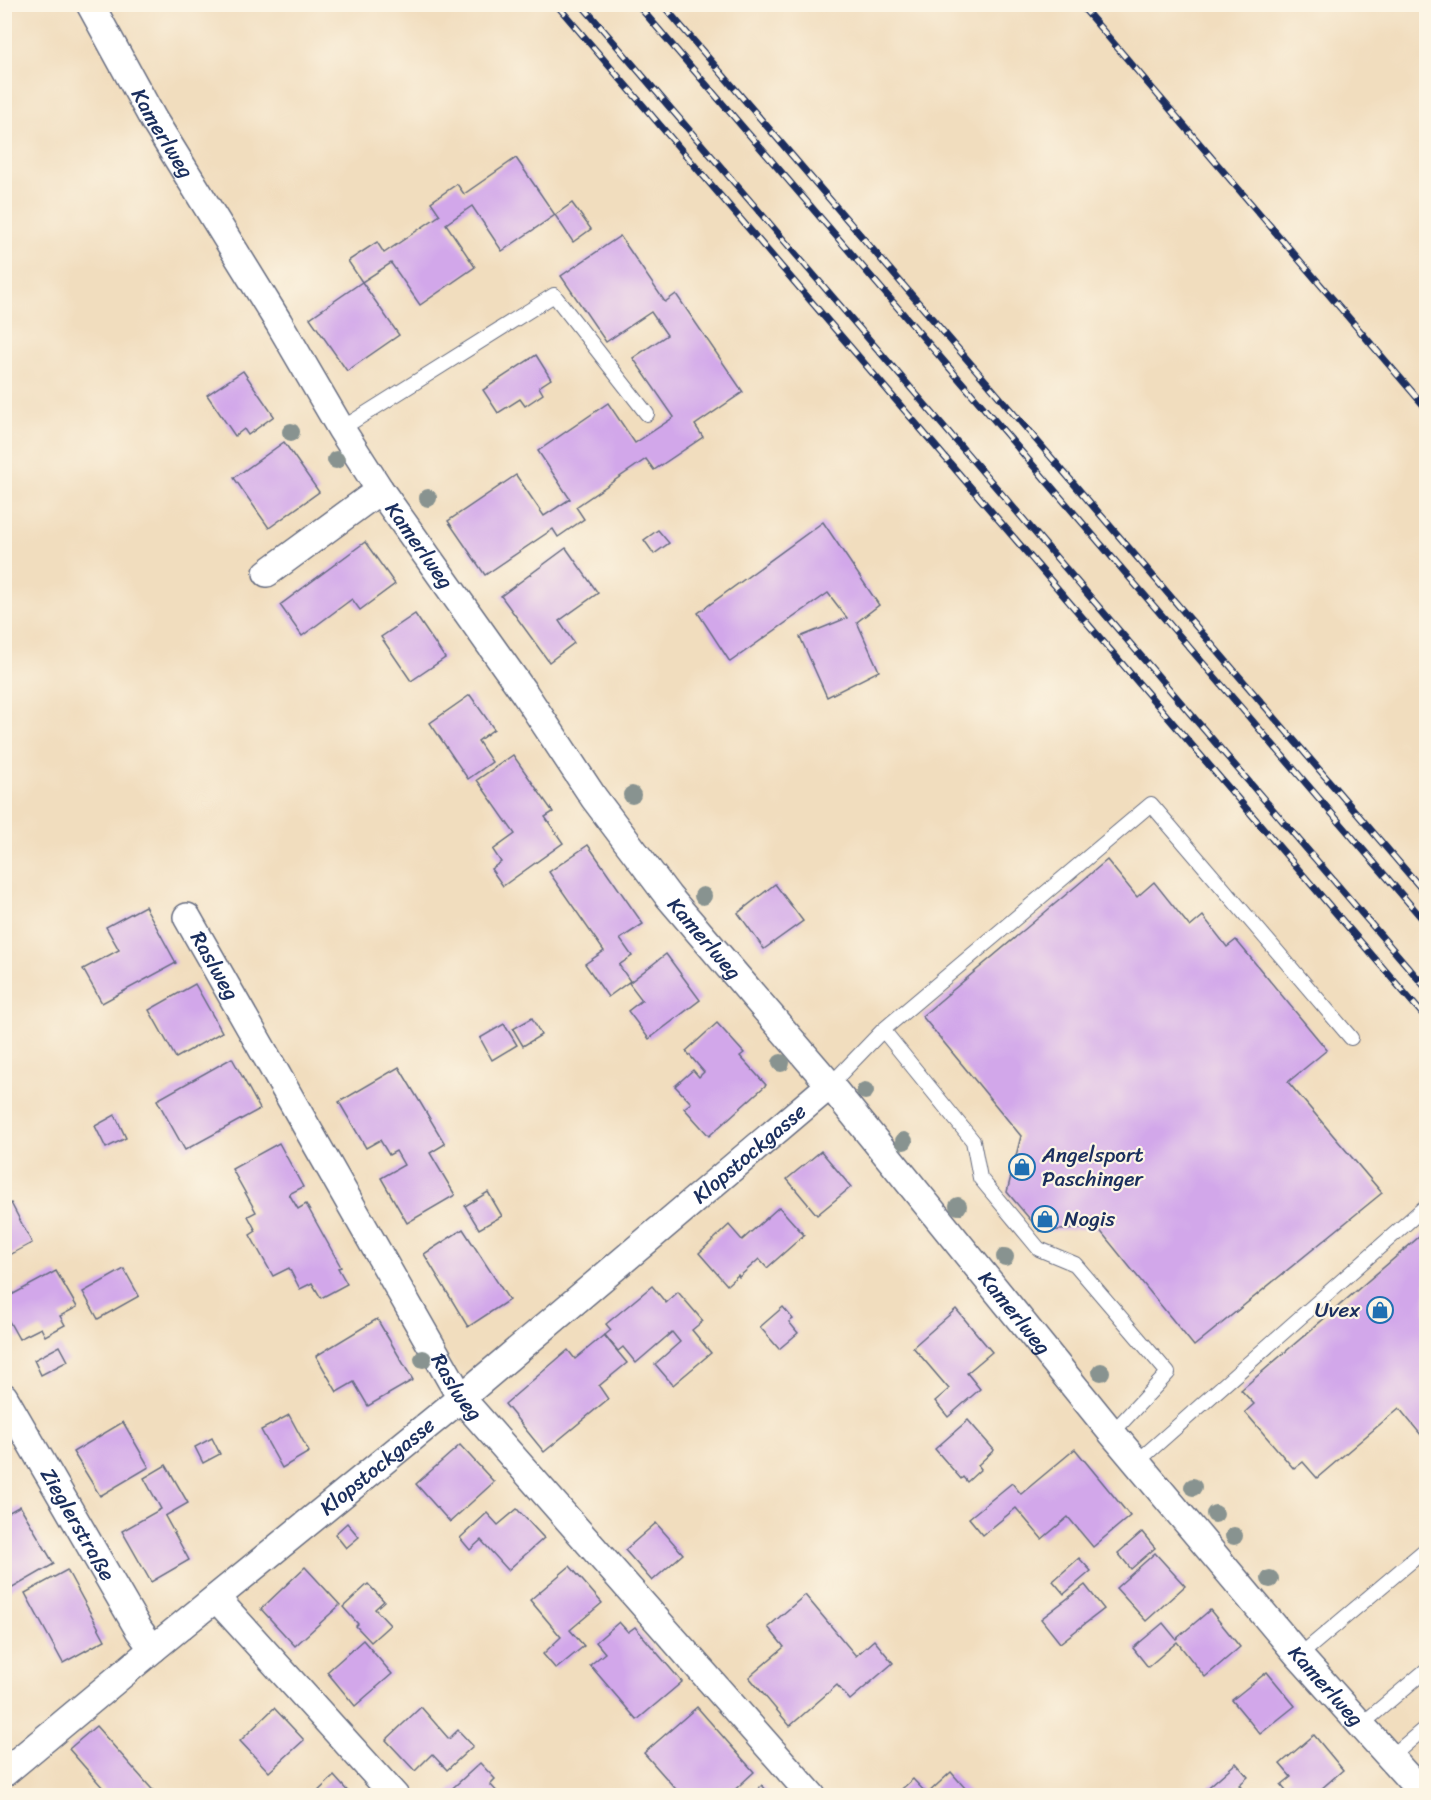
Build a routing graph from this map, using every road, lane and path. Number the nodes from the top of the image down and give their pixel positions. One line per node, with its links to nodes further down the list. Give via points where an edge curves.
1 (90, 4): 3 (street, Kamerlweg, via 153,119)
2 (647, 414): 3 (lane, via 554,295)
3 (341, 429): 4 (street, Kamerlweg)
4 (380, 490): 5 (street); 9 (street, Kamerlweg, via 594,798 668,896)
5 (267, 573)
6 (187, 917): 12 (street, Raslweg)
7 (883, 1030): 8 (lane, via 1151,804); 9 (lane); 13 (lane, via 973,1142 980,1178 1039,1249 1075,1264 1168,1373)
8 (1351, 1038)
9 (830, 1085): 12 (street, Klopstockgasse); 13 (street, Kamerlweg)
10 (1426, 1206): 14 (lane)
11 (4, 1397): 17 (street, Zieglerstraße)
12 (461, 1398): 16 (street, Klopstockgasse); 25 (street, Raslweg)
13 (1112, 1433): 14 (street, Kamerlweg)
14 (1137, 1462): 18 (street, Kamerlweg)
15 (1426, 1549): 18 (lane)
16 (216, 1598): 17 (street, Klopstockgasse); 24 (street)
17 (153, 1649): 23 (street, Klopstockgasse)
18 (1299, 1656): 20 (street, Kamerlweg)
19 (1426, 1670): 20 (lane)
20 (1361, 1725): 22 (street, Kamerlweg)
21 (1426, 1726): 22 (lane)
22 (1391, 1757): 26 (street, Kamerlweg)
23 (4, 1773)
24 (395, 1796)
25 (812, 1796)
26 (1425, 1796)

